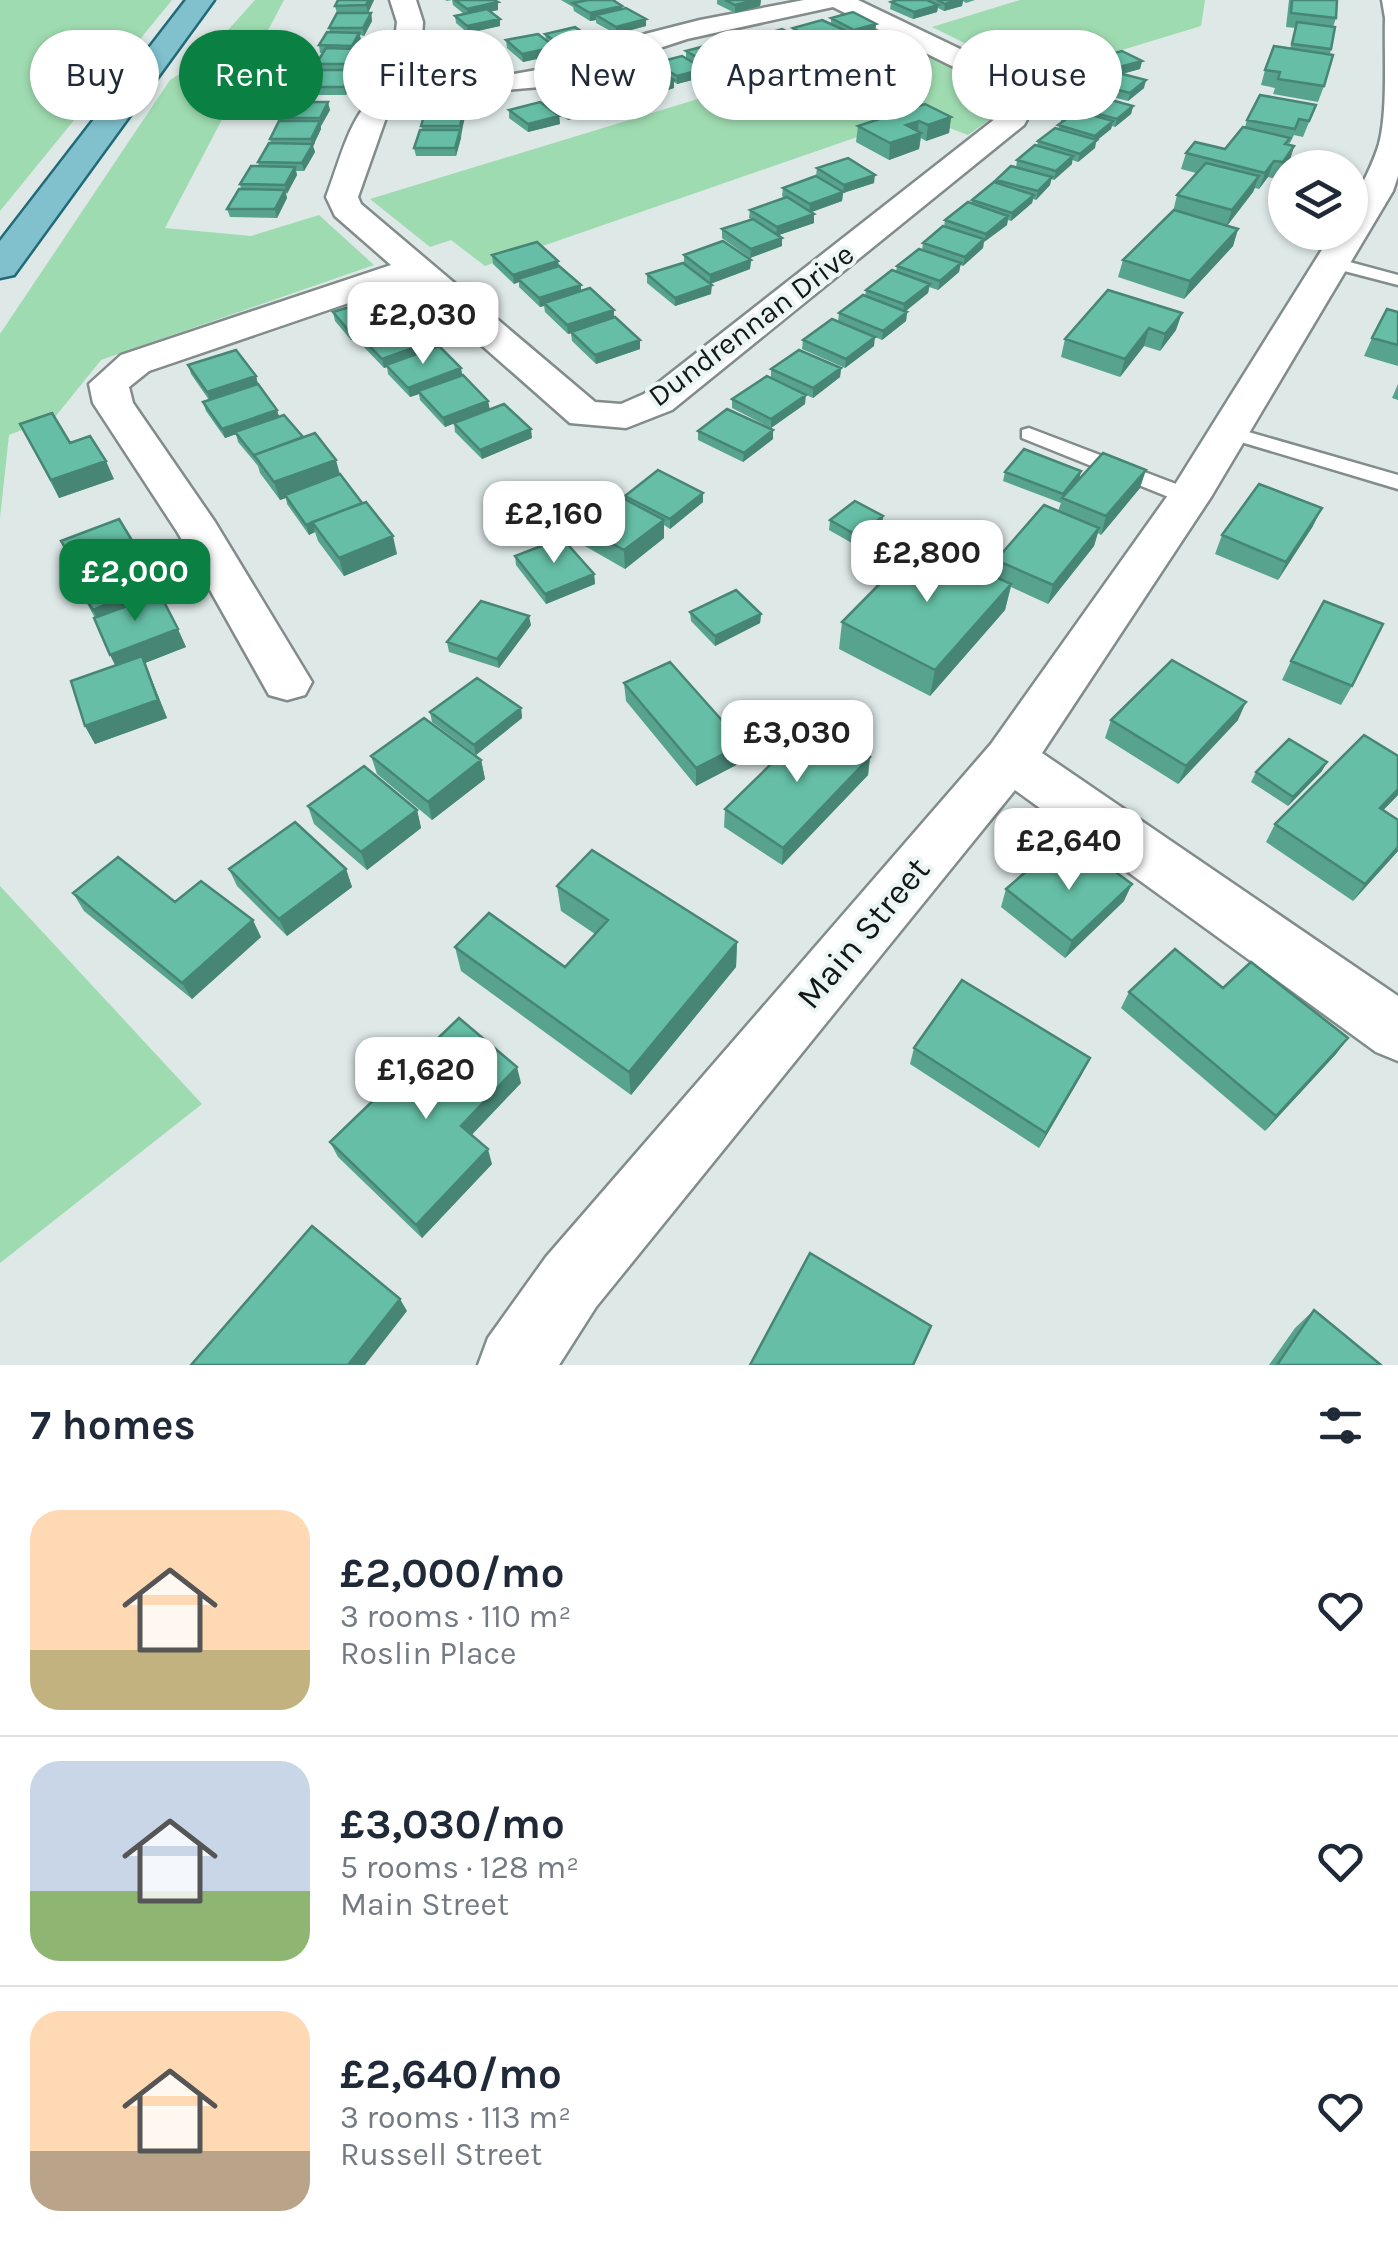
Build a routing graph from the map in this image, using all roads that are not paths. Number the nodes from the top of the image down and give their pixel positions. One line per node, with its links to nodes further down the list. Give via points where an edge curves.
1 (200, 0): 14 (main road)
2 (402, 0): 7 (street)
3 (834, 0): 6 (street); 15 (street, Dundrennan Drive, via 1000,79 1019,104 1014,119 658,402 626,416 584,414)
4 (1394, 0): 10 (street, Main Street, via 1395,141)
5 (670, 9): 6 (street)
6 (705, 27): 8 (street, via 561,77)
7 (409, 30)
8 (514, 84)
9 (371, 120): 15 (street, Dundrennan Drive, via 342,197 347,209)
10 (1387, 194): 11 (street, Main Street)
11 (1368, 215)
12 (1338, 250): 17 (street, Main Street)
13 (1355, 250): 16 (lane)
14 (0, 267)
15 (416, 268): 21 (street, via 135,363 110,384 113,403)
16 (1398, 280)
17 (1230, 433): 19 (lane); 20 (street, Main Street)
18 (1029, 434): 20 (lane)
19 (1398, 482)
20 (1189, 498): 22 (street, Main Street)
21 (288, 682)
22 (1010, 758): 23 (street); 24 (street, Main Street, via 571,1282)
23 (1398, 1032)
24 (515, 1365)

